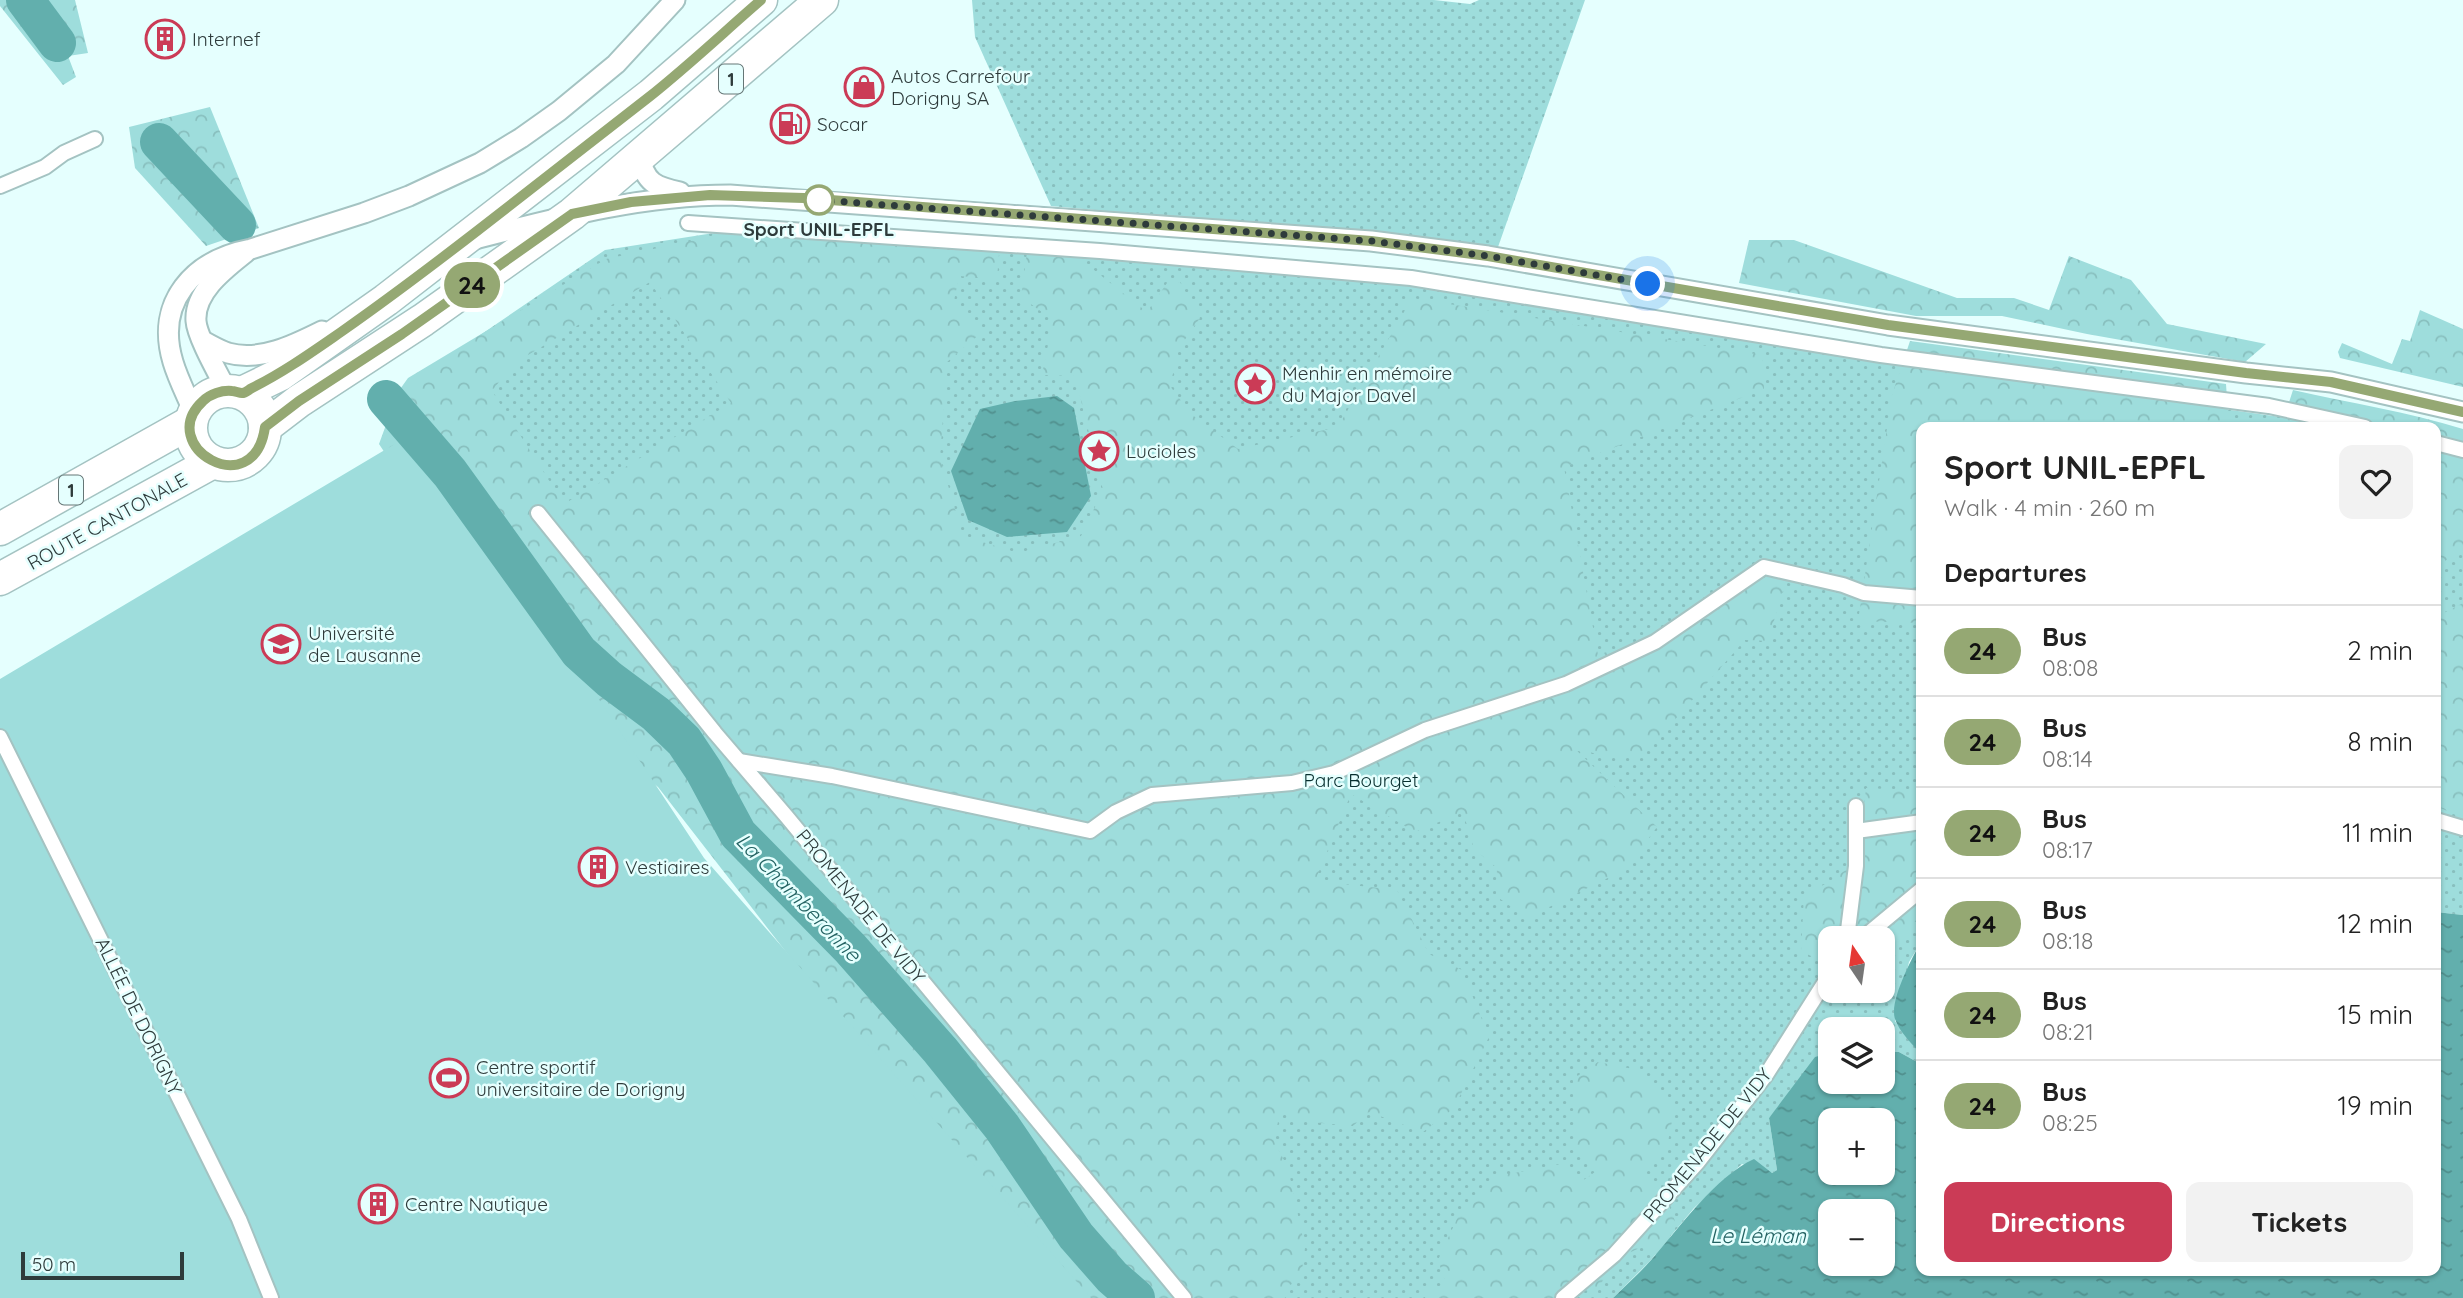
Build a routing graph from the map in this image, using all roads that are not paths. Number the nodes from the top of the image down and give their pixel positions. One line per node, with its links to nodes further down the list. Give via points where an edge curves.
1 (675, 0): 11 (street, via 616,64 521,138 409,197)
2 (761, 0): 10 (main road, 1, via 651,95)
3 (822, 0): 5 (main road, 1)
4 (95, 139): 6 (street)
5 (640, 157): 7 (street, via 647,179 661,188); 8 (main road, 1)
6 (0, 186)
7 (691, 195): 8 (street); 15 (street, via 804,198 1371,241 1488,256 1888,325 2331,382)
8 (572, 214): 10 (street); 18 (main road, 1)
9 (688, 223): 17 (street, via 1411,278 1881,355 2269,405)
10 (463, 242): 12 (main road, 1)
11 (251, 249): 13 (street, via 204,295 195,323); 16 (street, via 210,262 179,292 172,311 173,361)
12 (386, 300): 13 (street, via 267,353 227,353); 14 (main road, 1, via 281,374)
13 (203, 341): 14 (street)
14 (234, 392): 16 (main road, via 213,393); 18 (main road, via 254,401)
15 (2463, 412)
16 (192, 418): 21 (main road, via 191,432 198,450); 23 (main road, 1)
17 (2343, 422)
18 (265, 427): 21 (main road, via 264,439 249,459 225,465)
19 (2441, 444): 20 (street)
20 (2463, 450)
21 (213, 462): 24 (main road, ROUTE CANTONALE / 1)
22 (538, 513): 27 (street, PROMENADE DE VIDY)
23 (0, 529)
24 (0, 579)
25 (1916, 597): 27 (street, via 1864,593 1764,567 1655,642 1566,684 1425,730 1335,773 1292,783 1152,795 1090,831)
26 (0, 737): 37 (street, ALLÉE DE DORIGNY, via 234,1208)
27 (739, 761): 38 (street, PROMENADE DE VIDY)
28 (1856, 806): 32 (street)
29 (2441, 821): 31 (street)
30 (1916, 823): 32 (street)
31 (2463, 828)
32 (1856, 831): 34 (street)
33 (1916, 894): 35 (street)
34 (1848, 926)
35 (1877, 926)
36 (1818, 993): 39 (street, PROMENADE DE VIDY, via 1766,1074 1698,1162 1614,1255)
37 (271, 1298)
38 (1184, 1298)
39 (1563, 1298)

